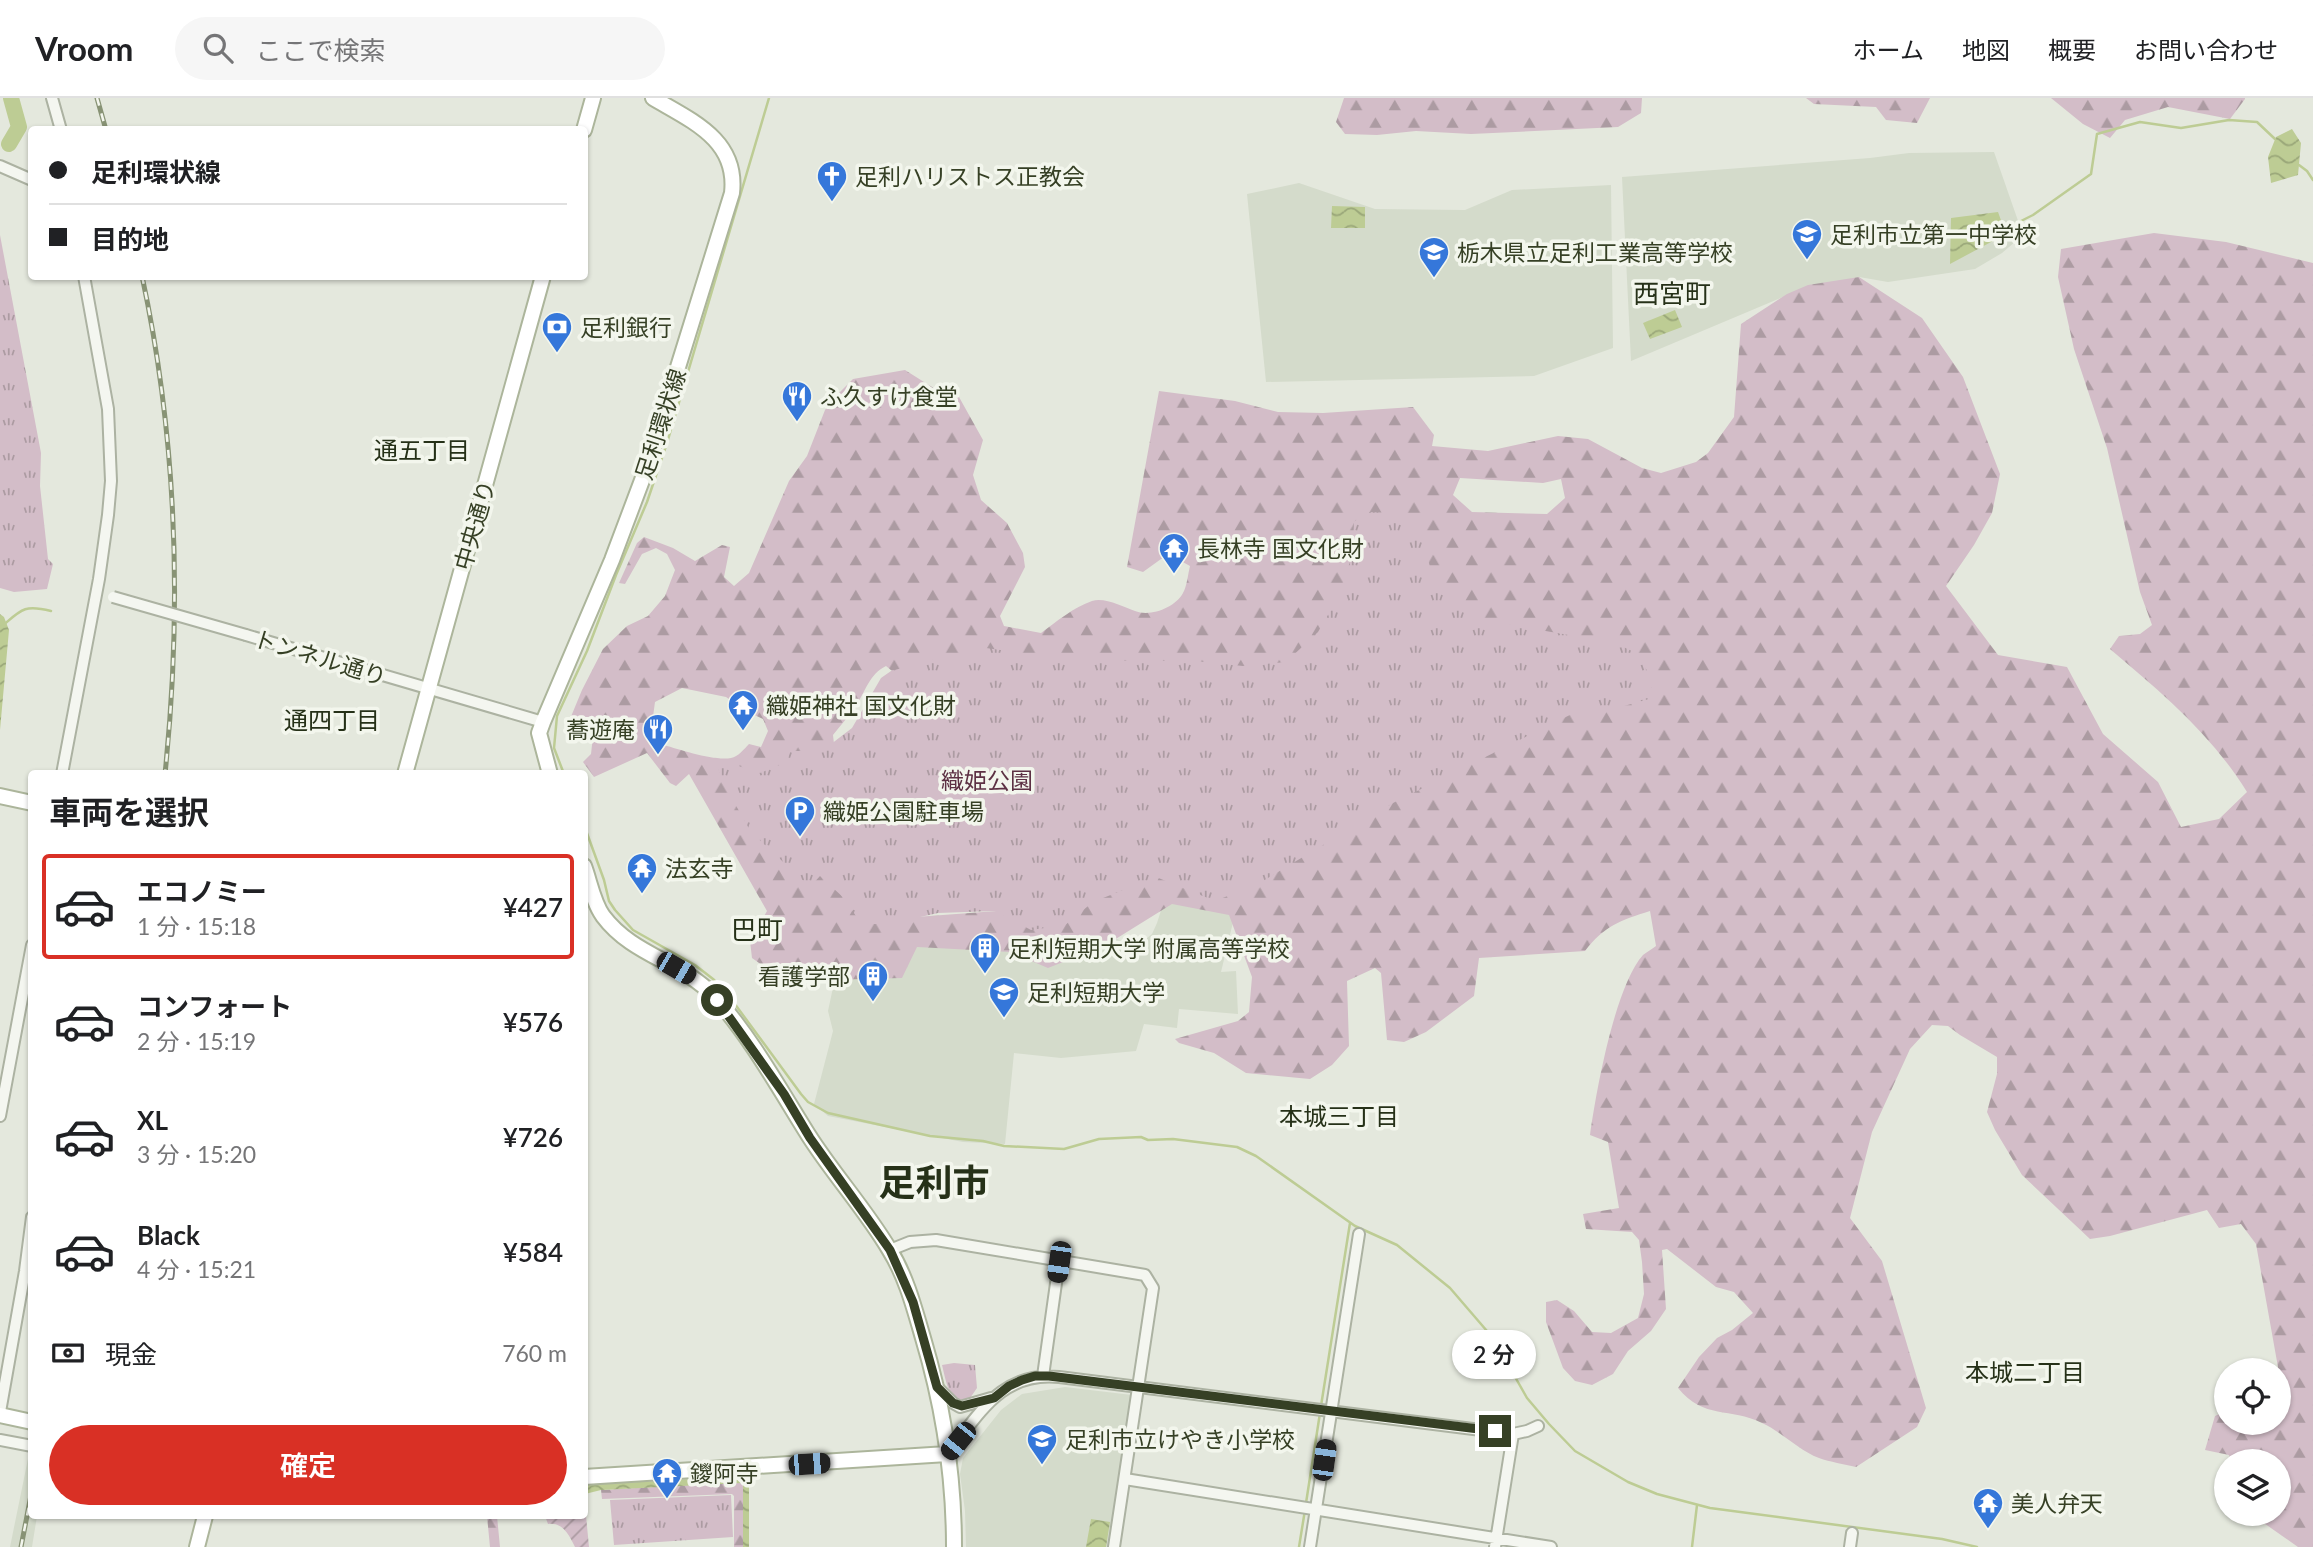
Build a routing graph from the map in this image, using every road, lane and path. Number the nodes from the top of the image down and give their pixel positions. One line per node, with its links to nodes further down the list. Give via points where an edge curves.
1 (52, 98): 4 (street)
2 (593, 98): 5 (main road)
3 (653, 98): 12 (main road, 足利環状線, via 718,141 730,162 732,193 648,467)
4 (60, 126)
5 (585, 126)
6 (0, 166): 7 (street)
7 (28, 178)
8 (84, 280): 10 (street, via 106,393 111,450 108,516)
9 (543, 280): 11 (main road, 中央通り)
10 (96, 593): 11 (street, トンネル通り, bridge); 13 (street)
11 (428, 689): 12 (street, トンネル通り); 14 (main road, 中央通り)
12 (543, 722): 15 (main road, 足利環状線, via 540,733)
13 (63, 770)
14 (406, 770)
15 (549, 770)
16 (0, 796): 17 (main road)
17 (28, 802)
18 (588, 877): 23 (main road, via 602,914 629,943 695,979 717,1000)
19 (28, 966): 20 (street)
20 (0, 1116)
21 (1359, 1234): 29 (street)
22 (28, 1248): 30 (street)
23 (890, 1250): 24 (street, via 910,1242 936,1240); 26 (main road, via 913,1302)
24 (1059, 1262): 25 (street); 27 (street, via 1145,1275 1150,1281 1153,1288)
25 (1043, 1376): 27 (street); 28 (street, via 1015,1382)
26 (937, 1387): 28 (street, via 960,1407); 36 (main road)
27 (1139, 1387): 29 (street); 38 (street)
28 (994, 1398): 36 (street)
29 (1331, 1411): 33 (street); 39 (street)
30 (0, 1413): 31 (main road)
31 (28, 1421)
32 (1538, 1426): 33 (street)
33 (1513, 1434): 42 (street)
34 (0, 1440): 35 (street)
35 (28, 1445)
36 (947, 1454): 37 (main road); 44 (main road)
37 (588, 1477)
38 (1125, 1479): 39 (street); 45 (street)
39 (1316, 1509): 42 (street); 46 (street)
40 (204, 1519): 43 (main road)
41 (1852, 1533): 48 (street)
42 (1496, 1543): 47 (street)
43 (197, 1547)
44 (954, 1547)
45 (1114, 1547)
46 (1310, 1547)
47 (1551, 1547)
48 (1850, 1547)

